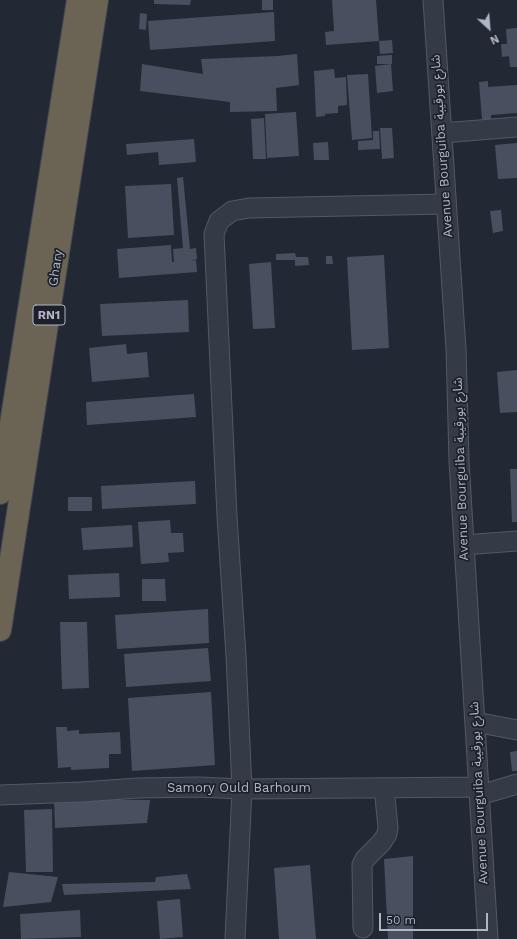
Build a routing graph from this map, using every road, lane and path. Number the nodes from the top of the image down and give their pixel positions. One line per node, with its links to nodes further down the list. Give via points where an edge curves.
1 (78, 0): 7 (highway, Ghary / RN1)
2 (97, 0): 10 (highway, Ghary / RN1)
3 (433, 0): 5 (street, Avenue Bourguiba شارع بورقيبة)
4 (517, 127): 5 (street)
5 (442, 133): 6 (street, Avenue Bourguiba شارع بورقيبة)
6 (446, 204): 9 (street, Avenue Bourguiba شارع بورقيبة, via 456,349); 15 (street, via 249,208 232,211 219,221 214,234)
7 (0, 493)
8 (517, 541): 9 (street)
9 (464, 545): 11 (street, Avenue Bourguiba شارع بورقيبة)
10 (0, 630)
11 (475, 722): 12 (street); 16 (street, Avenue Bourguiba شارع بورقيبة)
12 (517, 730)
13 (517, 784): 16 (street, Samory Ould Barhoum)
14 (384, 788): 15 (street, Samory Ould Barhoum); 16 (street, Samory Ould Barhoum); 18 (street, via 387,834 362,865)
15 (242, 789): 17 (street, Samory Ould Barhoum, via 138,788); 19 (street)
16 (479, 791): 20 (street, Avenue Bourguiba شارع بورقيبة)
17 (0, 795)
18 (363, 928)
19 (235, 939)
20 (488, 939)

